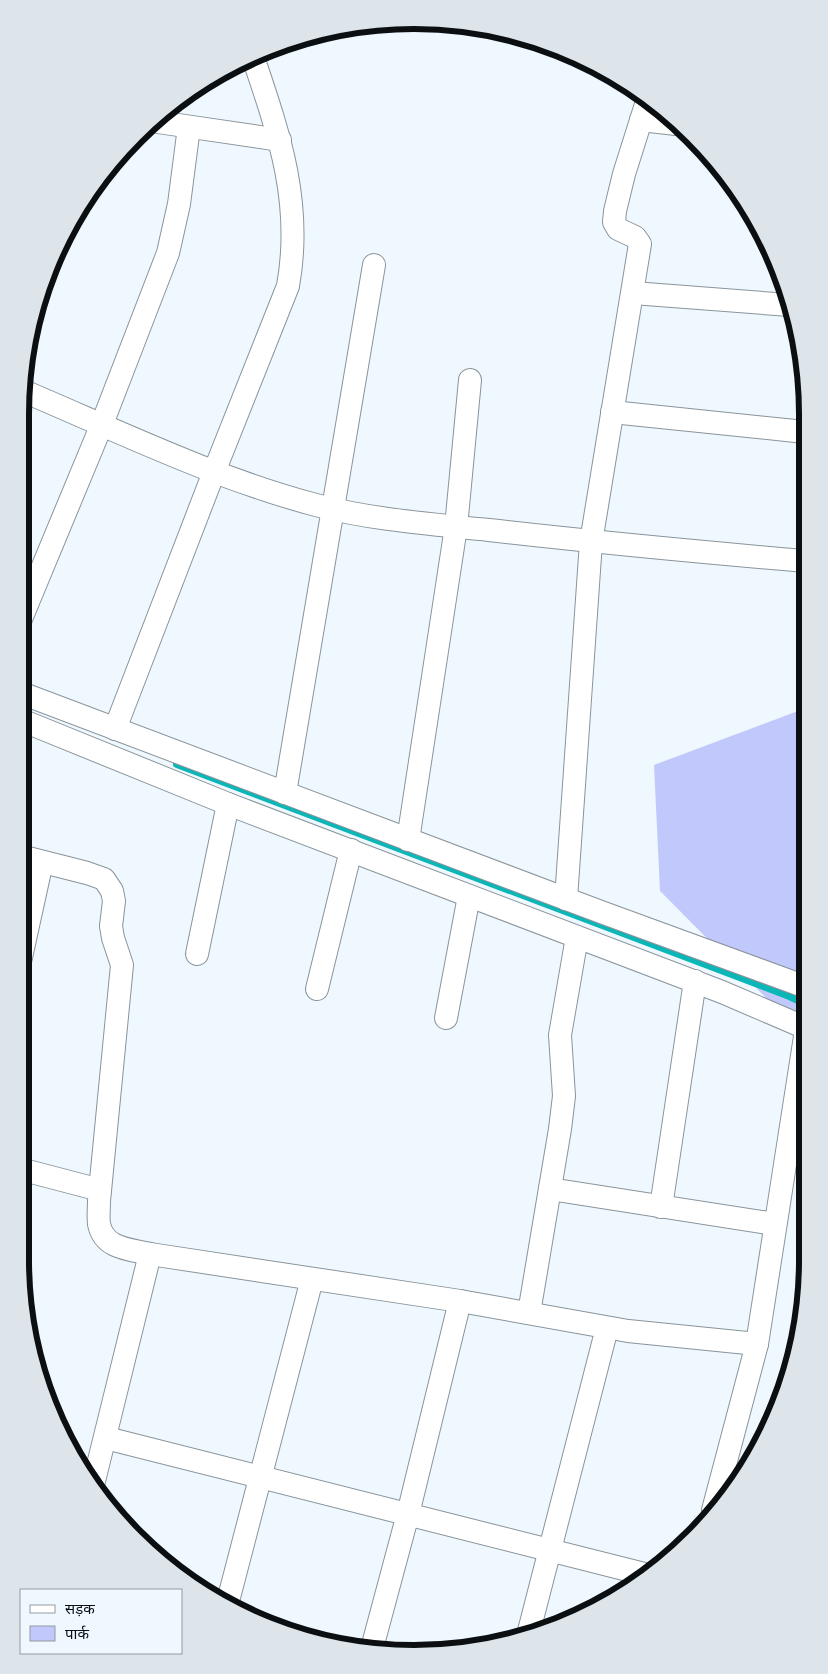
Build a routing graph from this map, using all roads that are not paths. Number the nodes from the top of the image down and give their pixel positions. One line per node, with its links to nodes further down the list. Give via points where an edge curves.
1 (255, 63): 7 (street)
2 (646, 106): 3 (street)
3 (641, 120): 5 (street); 9 (street, via 624,174 614,222 618,229 635,237 640,244)
4 (162, 122): 6 (street)
5 (667, 123)
6 (189, 126): 7 (street); 14 (street, via 179,204 168,253)
7 (280, 140): 16 (street, via 288,176 293,230 288,286)
8 (374, 265): 17 (street)
9 (632, 293): 10 (street); 13 (street)
10 (783, 305)
11 (470, 380): 18 (street)
12 (30, 394): 14 (street)
13 (612, 412): 15 (street); 19 (street)
14 (102, 424): 16 (street); 21 (street)
15 (799, 431)
16 (214, 472): 17 (street); 24 (street)
17 (332, 509): 18 (street); 25 (street)
18 (456, 527): 19 (street); 27 (street)
19 (590, 542): 20 (street); 32 (street)
20 (799, 560)
21 (29, 600)
22 (29, 696): 24 (street)
23 (29, 724): 26 (street)
24 (115, 729): 25 (street)
25 (285, 793): 27 (street)
26 (228, 804): 28 (street); 35 (street)
27 (408, 840): 32 (street)
28 (351, 850): 31 (street); 38 (street)
29 (29, 858): 30 (street)
30 (42, 862): 33 (street); 44 (street, via 104,879 114,901 111,926 122,965)
31 (469, 896): 34 (street); 39 (street)
32 (566, 899): 37 (street)
33 (29, 921)
34 (577, 937): 36 (street); 43 (street, via 560,1035 564,1096)
35 (196, 954)
36 (695, 981): 40 (street); 45 (street)
37 (799, 984)
38 (317, 989)
39 (446, 1018)
40 (799, 1026)
41 (799, 1073): 46 (street)
42 (29, 1171): 44 (street)
43 (550, 1189): 45 (street); 50 (street)
44 (100, 1190): 47 (street, via 99,1224 104,1238 113,1246)
45 (661, 1207): 46 (street)
46 (775, 1224): 52 (street)
47 (150, 1254): 48 (street); 53 (street)
48 (312, 1278): 49 (street); 55 (street)
49 (460, 1301): 50 (street); 57 (street)
50 (528, 1313): 51 (street)
51 (607, 1328): 52 (street); 58 (street)
52 (757, 1344): 56 (street)
53 (106, 1438): 54 (street); 55 (street)
54 (95, 1476)
55 (259, 1477): 57 (street); 60 (street)
56 (716, 1500)
57 (408, 1514): 58 (street); 62 (street)
58 (549, 1550): 59 (street); 61 (street)
59 (639, 1573)
60 (228, 1598)
61 (531, 1627)
62 (373, 1643)

